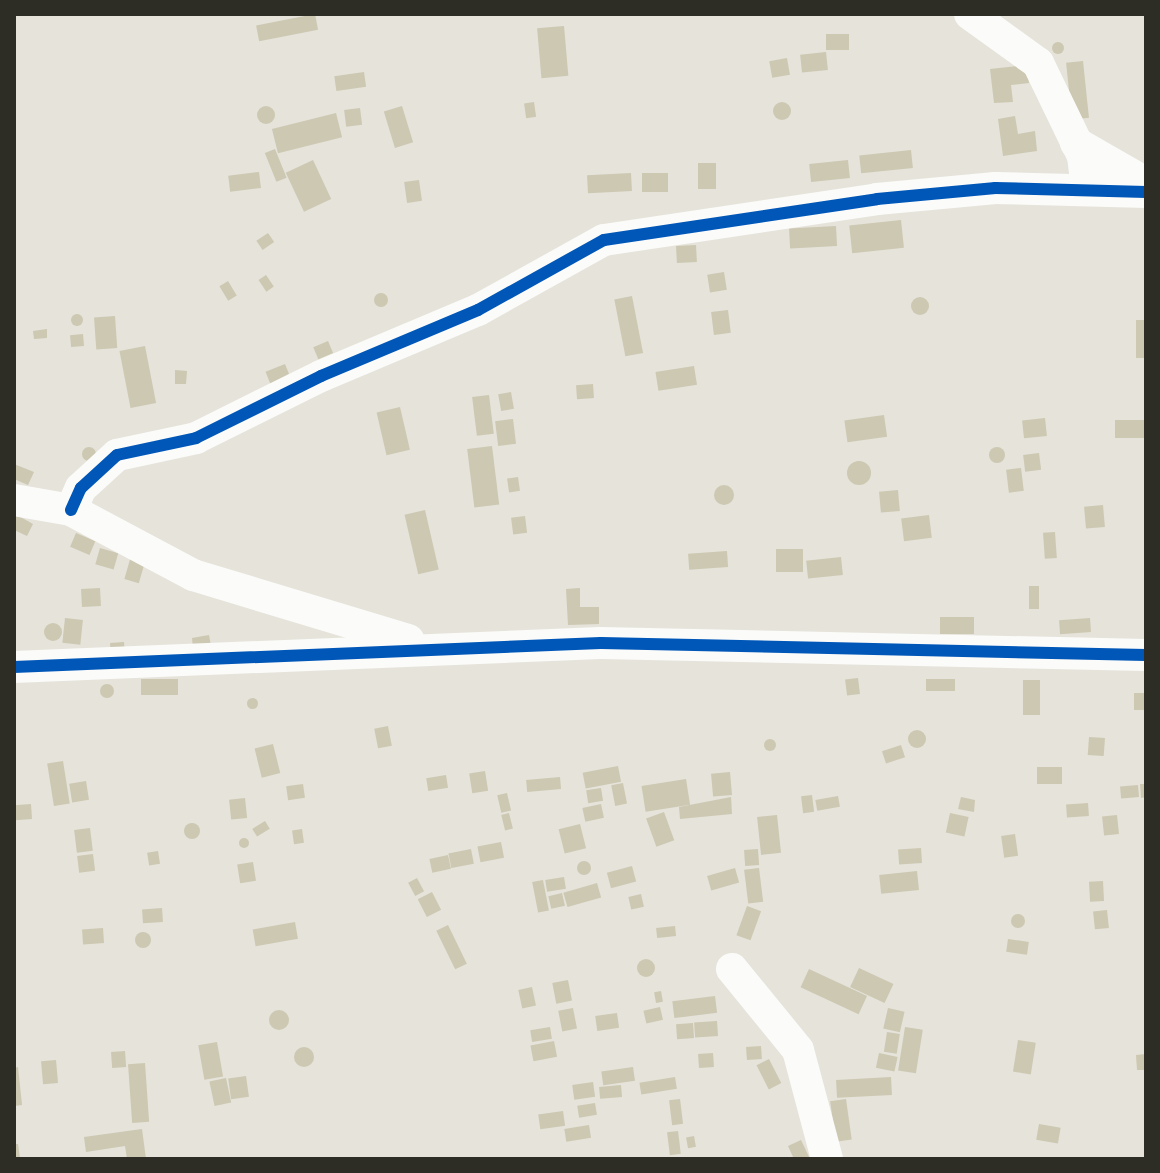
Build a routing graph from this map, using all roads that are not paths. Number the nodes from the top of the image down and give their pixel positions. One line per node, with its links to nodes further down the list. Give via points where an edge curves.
1 (970, 14): 2 (street, via 1038,63)
2 (1076, 143): 3 (street); 4 (street)
3 (1146, 183)
4 (1087, 188): 5 (street); 7 (street, via 995,188 877,199 604,240 478,310 321,376 196,438 117,455 81,488)
5 (1146, 192)
6 (14, 500): 7 (street)
7 (71, 510): 8 (street, via 193,575)
8 (430, 647): 9 (street, via 601,643); 10 (street)
9 (1146, 655)
10 (14, 667)
11 (732, 969): 12 (street, via 798,1050)
12 (827, 1159)

